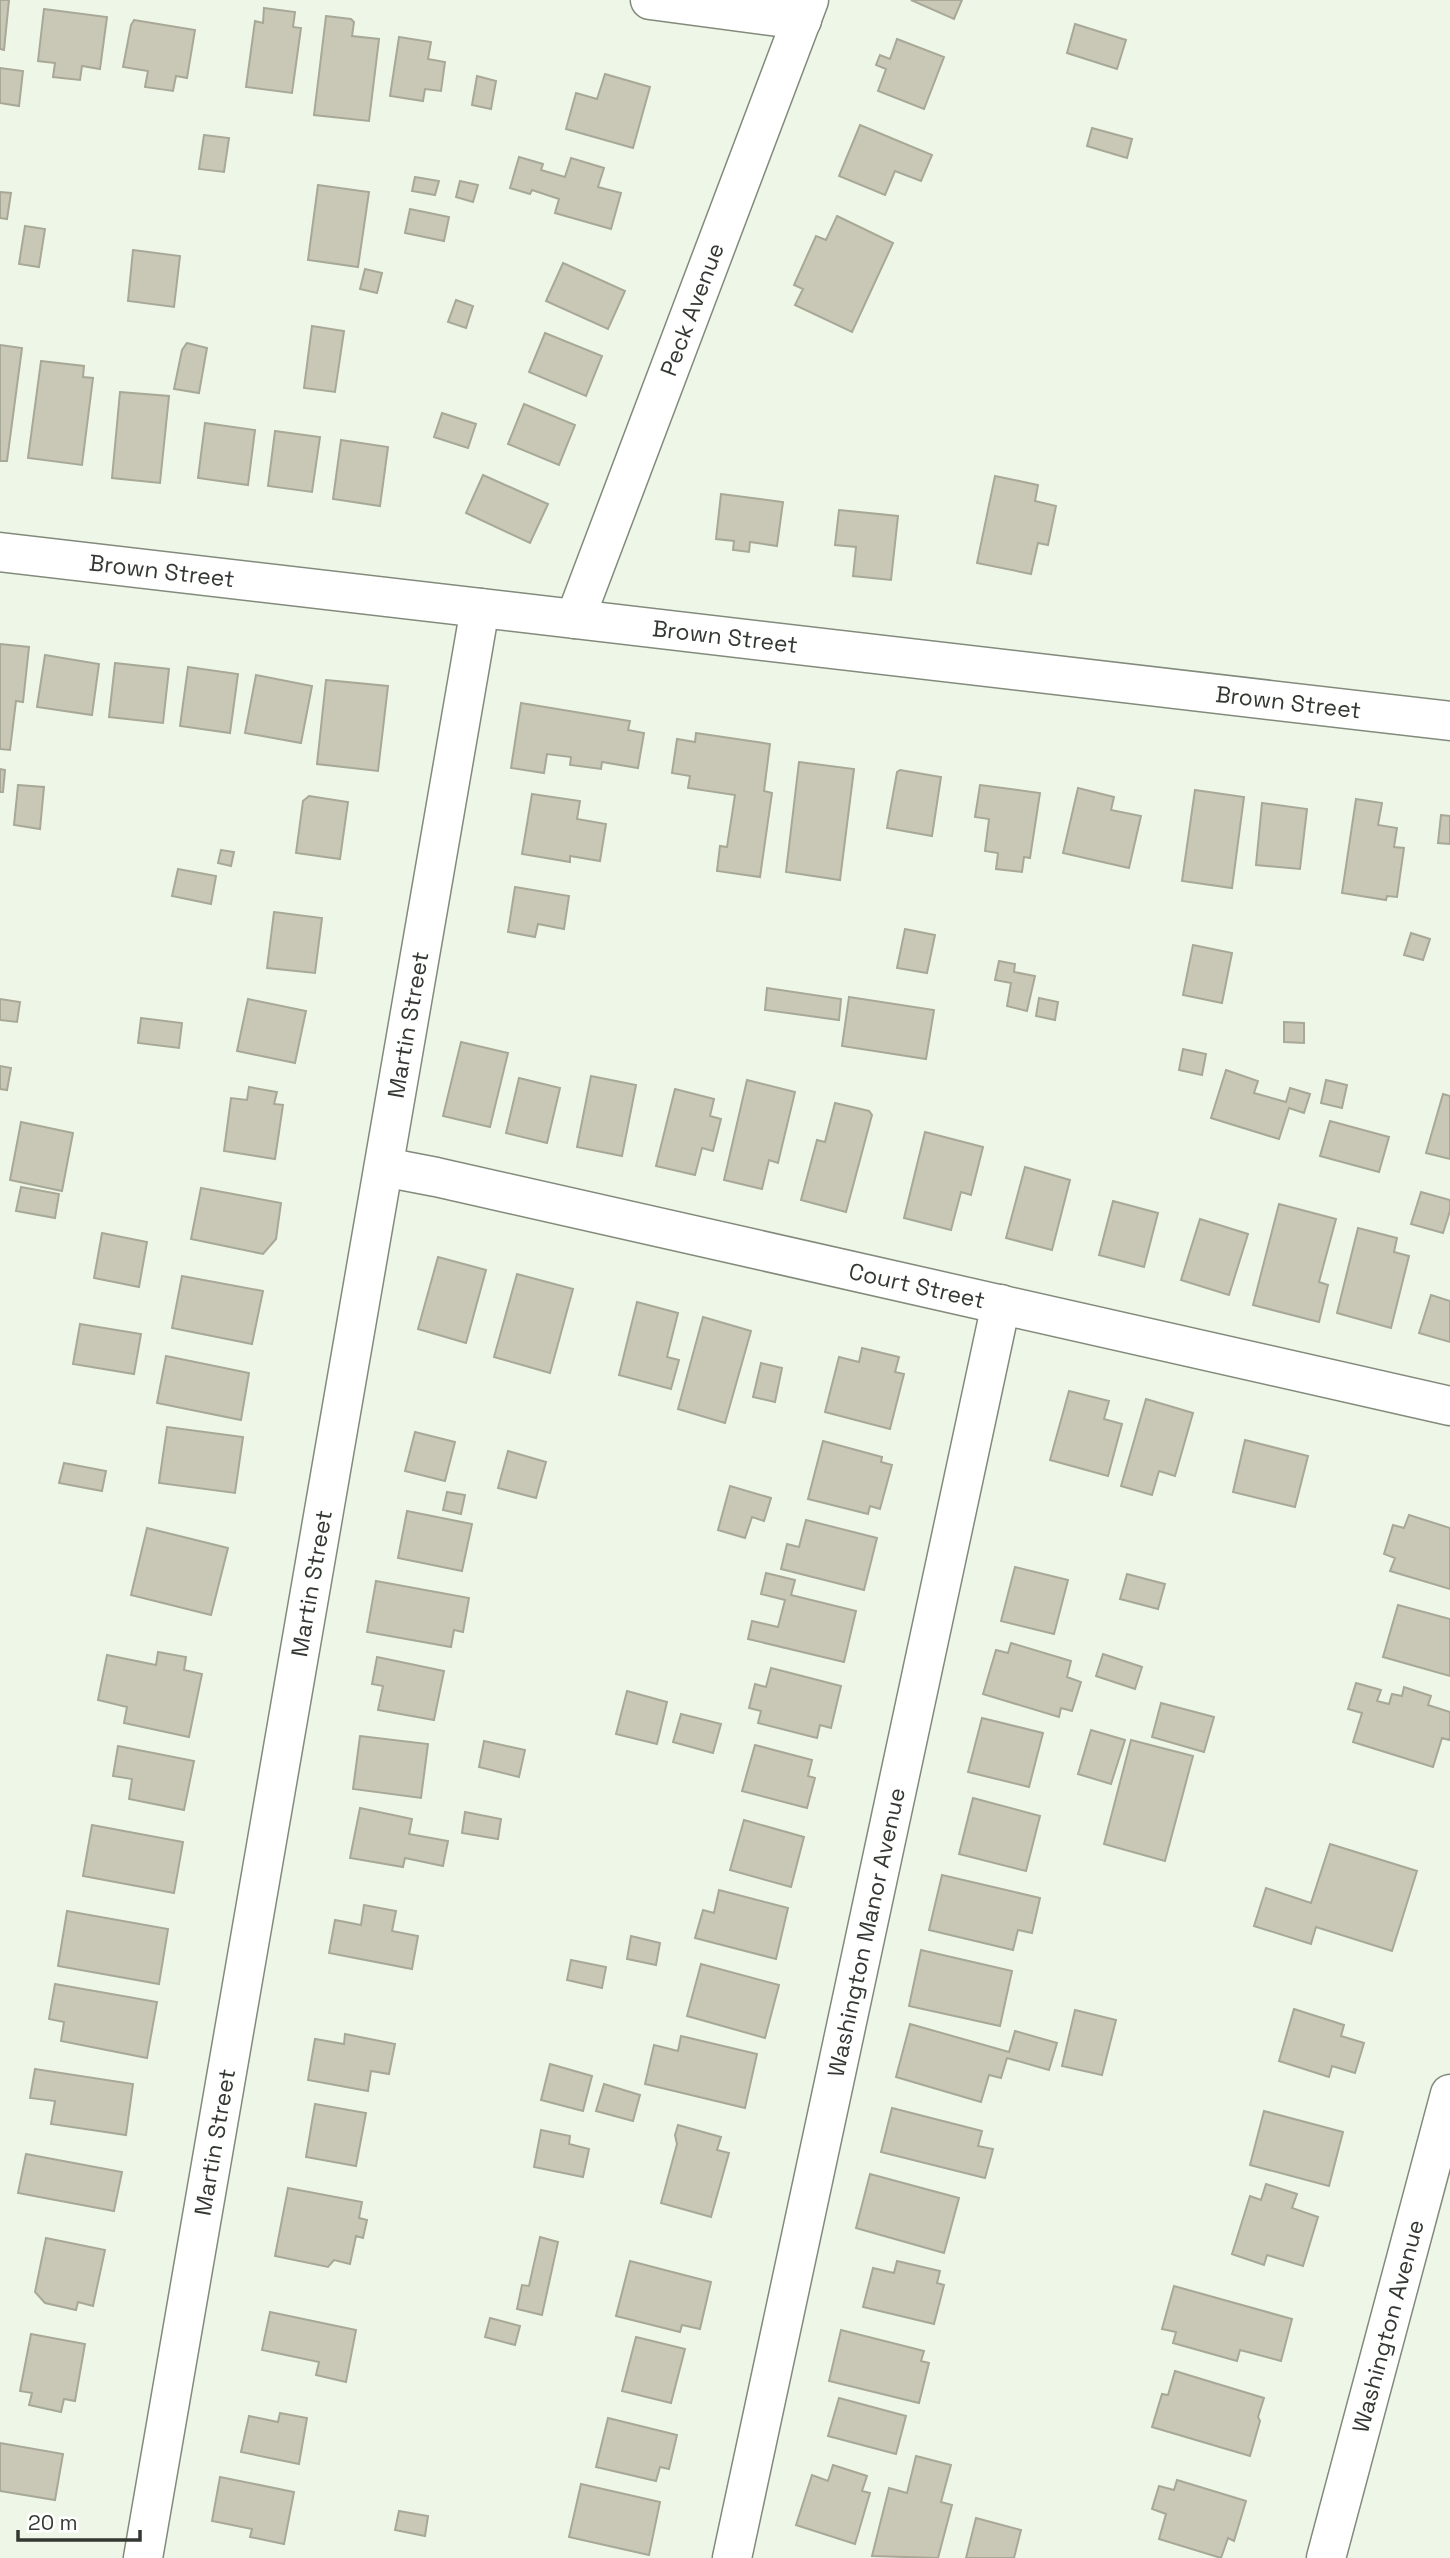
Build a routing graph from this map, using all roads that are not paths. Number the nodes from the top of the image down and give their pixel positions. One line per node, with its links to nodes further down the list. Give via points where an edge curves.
1 (650, 0): 2 (street)
2 (806, 10): 5 (street, Peck Avenue)
3 (0, 552): 4 (street, Brown Street)
4 (480, 608): 5 (street, Brown Street); 7 (street, Martin Street)
5 (575, 619): 6 (street, Brown Street)
6 (1450, 721)
7 (384, 1167): 8 (street, Court Street); 11 (street, Martin Street)
8 (1001, 1304): 9 (street, Court Street); 12 (street, Washington Manor Avenue)
9 (1450, 1406)
10 (1450, 2094): 13 (street, Washington Avenue)
11 (143, 2558)
12 (732, 2558)
13 (1326, 2558)

